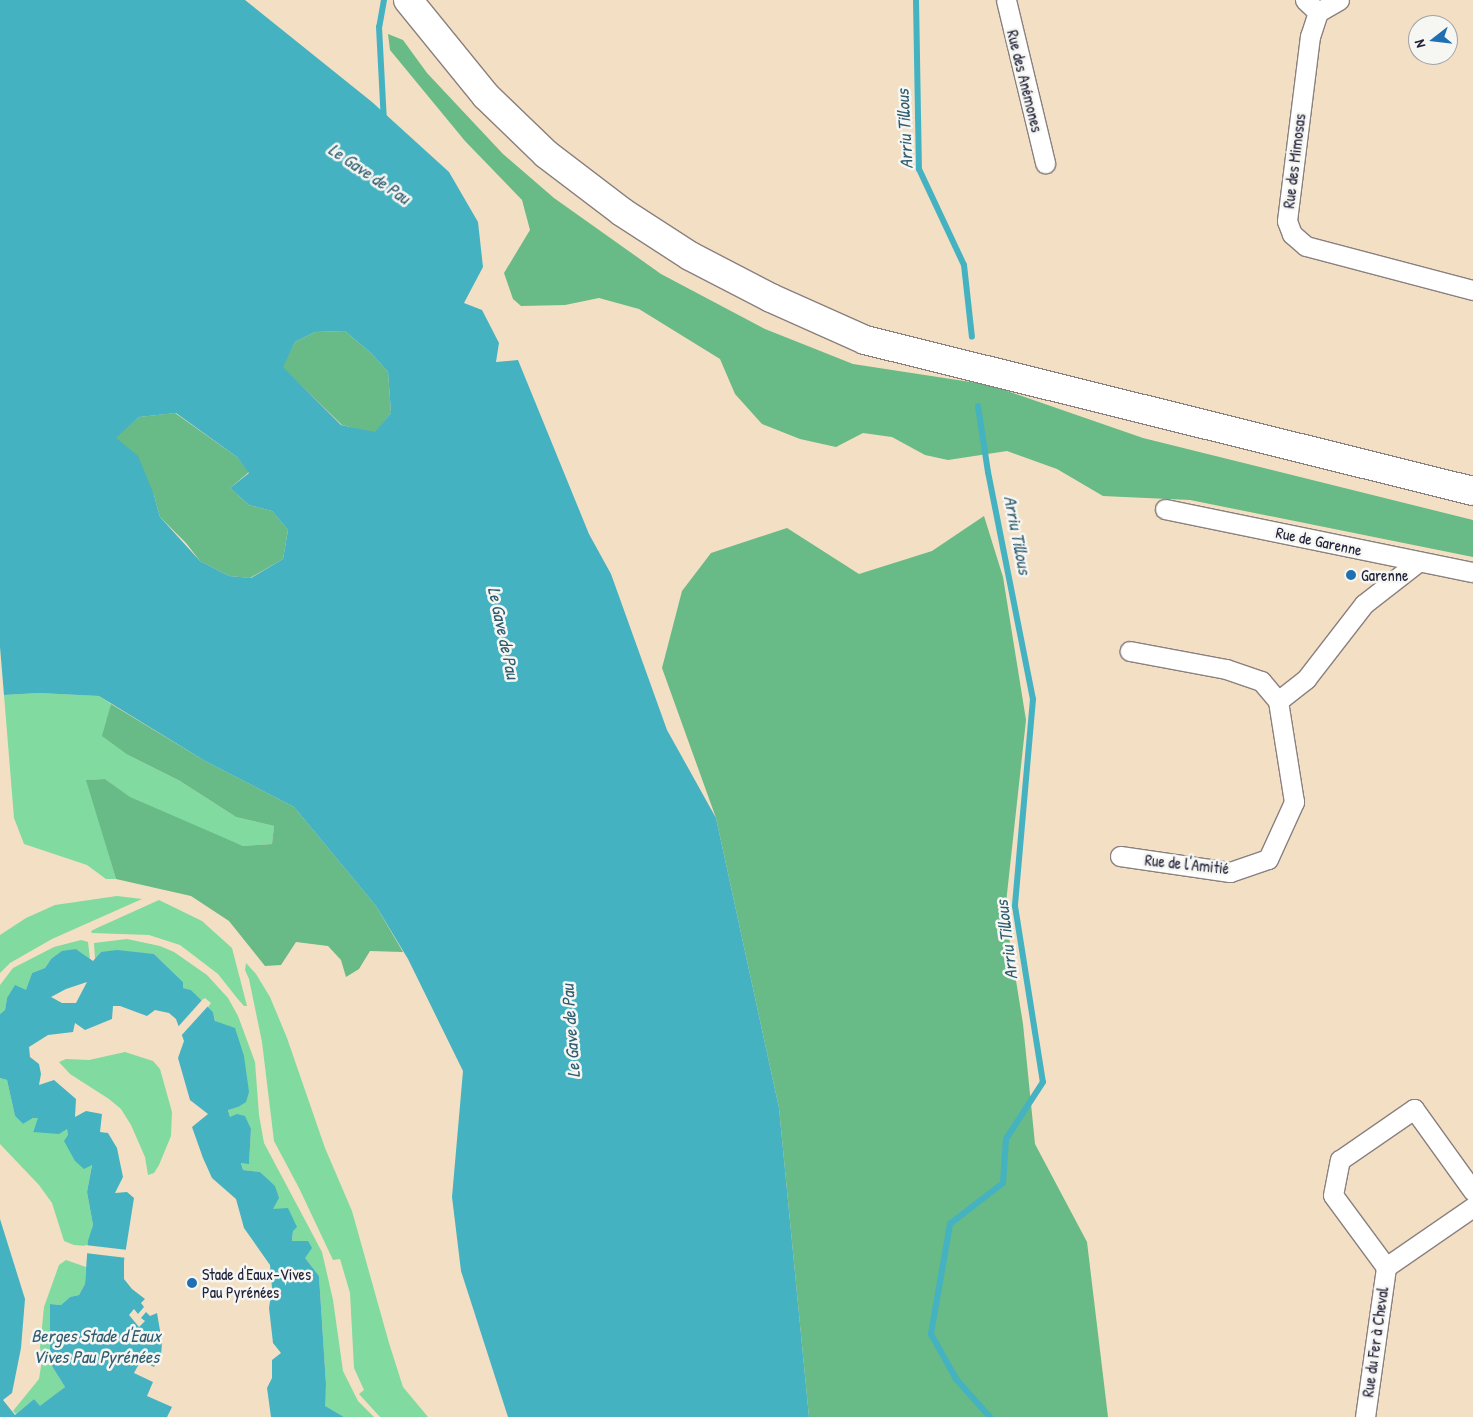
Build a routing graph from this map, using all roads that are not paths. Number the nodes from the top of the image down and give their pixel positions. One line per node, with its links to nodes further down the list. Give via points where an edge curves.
1 (1006, 0): 5 (street, Rue des Anémones)
2 (1339, 0): 4 (street, Rue des Mimosas)
3 (410, 2): 7 (main road, via 486,96 546,154 637,222 690,256 770,298 865,340)
4 (1311, 6): 6 (street, Rue des Mimosas, via 1287,221 1292,234 1306,246)
5 (1045, 163)
6 (1473, 290)
7 (1473, 491)
8 (1165, 509): 9 (street, Rue de Garenne)
9 (1418, 562): 10 (street, Rue de Garenne); 12 (street, via 1364,604 1306,679)
10 (1473, 572)
11 (1130, 651): 12 (street, via 1226,670 1261,681)
12 (1278, 701): 13 (street, Rue de l'Amitié, via 1294,802 1268,859 1230,872)
13 (1120, 856)
14 (1473, 1191): 16 (street, Rue du Fer à Cheval, via 1414,1110 1340,1160 1333,1195)
15 (1473, 1207): 16 (street, Rue du Fer à Cheval)
16 (1386, 1267): 17 (street, Rue du Fer à Cheval)
17 (1365, 1417)

